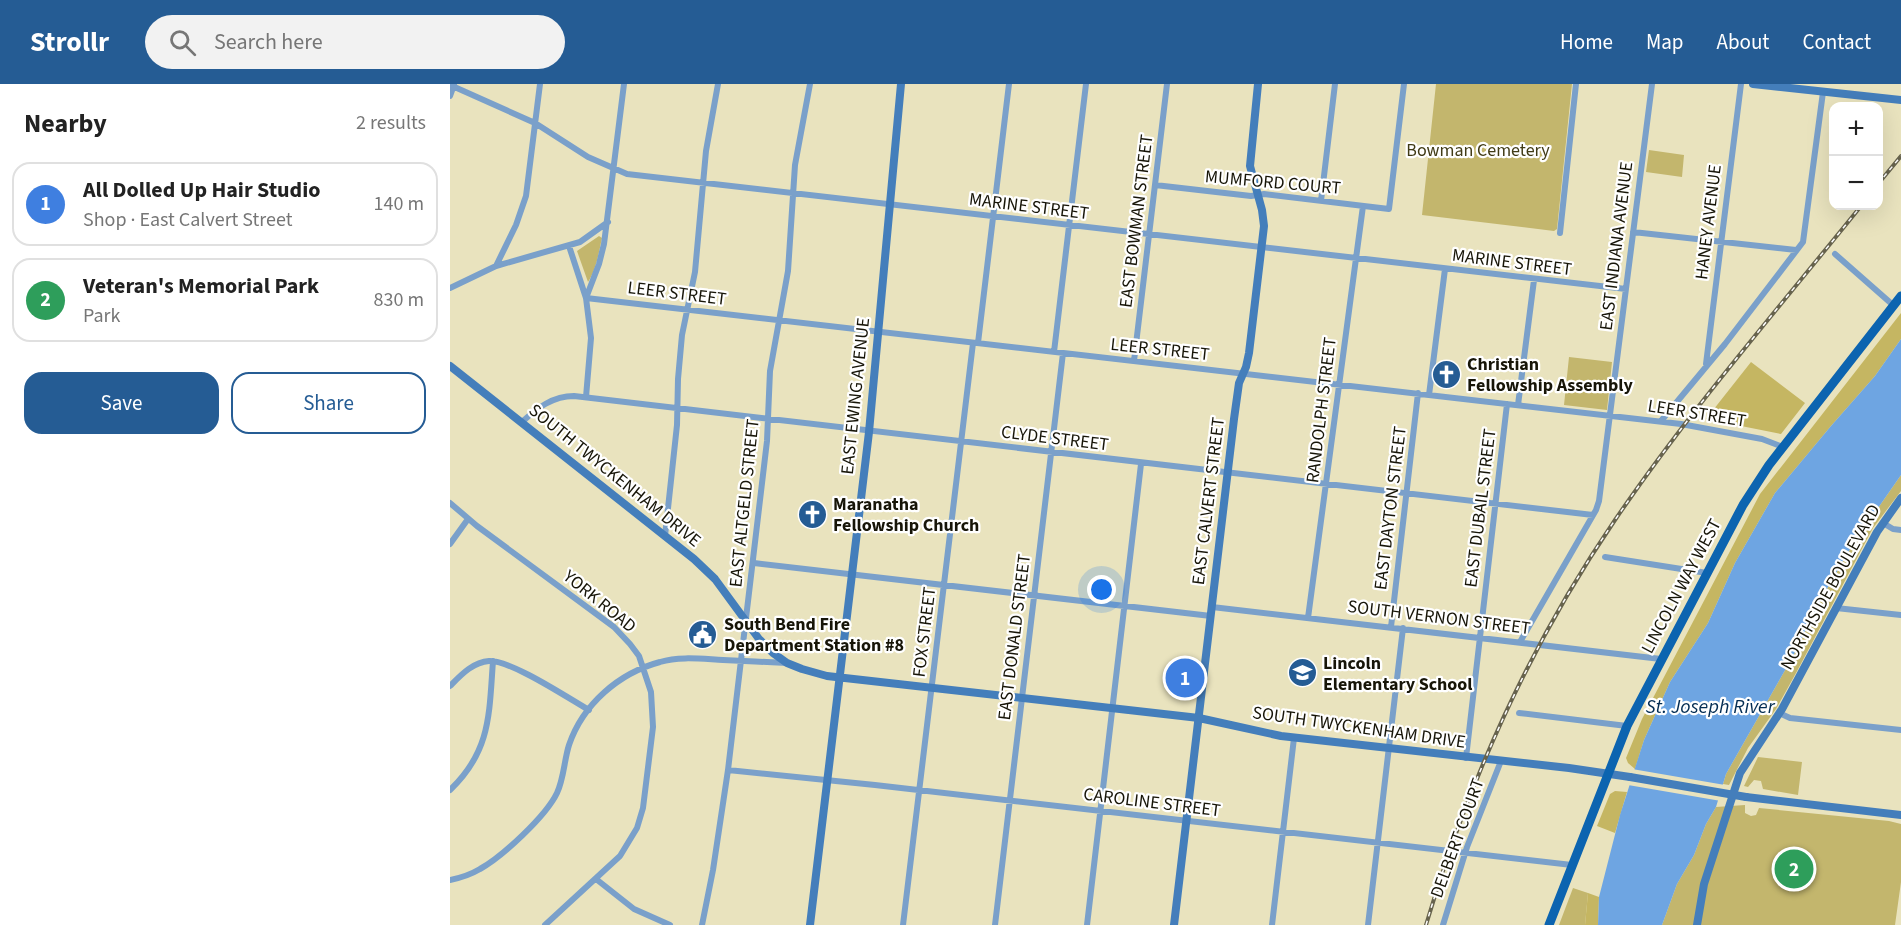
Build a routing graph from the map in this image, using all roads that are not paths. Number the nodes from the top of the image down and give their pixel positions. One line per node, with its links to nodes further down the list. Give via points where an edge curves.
1 (540, 84): 21 (street)
2 (624, 84): 22 (street)
3 (718, 84): 23 (street)
4 (810, 84): 25 (street, EAST ALTGELD STREET)
5 (901, 84): 28 (street, EAST EWING AVENUE)
6 (1009, 84): 30 (street, FOX STREET)
7 (1086, 84): 32 (street)
8 (1167, 84): 24 (street, EAST BOWMAN STREET)
9 (1258, 84): 26 (street, EAST CALVERT STREET, via 1250,156)
10 (1335, 84): 27 (street)
11 (1404, 84): 29 (street, MUMFORD COURT, via 1389,209)
12 (1576, 84): 34 (street)
13 (1652, 84): 33 (street, EAST INDIANA AVENUE)
14 (1741, 84): 36 (street, HANEY AVENUE)
15 (1753, 84): 17 (street)
16 (452, 85): 19 (street); 21 (street, MARINE STREET)
17 (1778, 86): 18 (street)
18 (1823, 92): 20 (street); 39 (street, via 1805,231)
19 (450, 96)
20 (1901, 100)
21 (535, 123): 22 (street, MARINE STREET, via 588,157); 42 (street, via 526,196)
22 (614, 168): 23 (street, MARINE STREET, via 627,174); 31 (street)
23 (702, 181): 25 (street, MARINE STREET); 50 (street, via 697,255)
24 (1155, 185): 26 (street, MUMFORD COURT); 35 (street, EAST BOWMAN STREET)
25 (792, 193): 28 (street, MARINE STREET); 51 (street, EAST ALTGELD STREET, via 788,271)
26 (1257, 195): 27 (street, MUMFORD COURT); 38 (street, EAST CALVERT STREET, via 1263,218)
27 (1321, 201): 29 (street, MUMFORD COURT)
28 (890, 204): 30 (street, MARINE STREET); 52 (street, EAST EWING AVENUE)
29 (1363, 206): 41 (street, RANDOLPH STREET)
30 (993, 216): 32 (street, MARINE STREET); 53 (street, FOX STREET)
31 (608, 222): 37 (street); 48 (street, via 600,264)
32 (1069, 226): 35 (street, MARINE STREET); 54 (street)
33 (1633, 232): 36 (street); 46 (street, EAST INDIANA AVENUE)
34 (1560, 233)
35 (1150, 235): 38 (street, MARINE STREET); 56 (street, EAST BOWMAN STREET)
36 (1721, 242): 39 (street); 57 (street, HANEY AVENUE)
37 (569, 246): 42 (street); 48 (street)
38 (1262, 247): 41 (street, MARINE STREET); 59 (street, EAST CALVERT STREET, via 1249,353)
39 (1796, 250): 57 (street)
40 (1835, 254): 49 (street)
41 (1356, 258): 43 (street, MARINE STREET); 60 (street, RANDOLPH STREET)
42 (496, 266): 45 (street)
43 (1445, 269): 44 (street, MARINE STREET); 62 (street)
44 (1534, 280): 46 (street, MARINE STREET); 65 (street)
45 (450, 288)
46 (1626, 289): 67 (street, EAST INDIANA AVENUE)
47 (1901, 296): 49 (main road, LINCOLN WAY WEST)
48 (586, 298): 50 (street, LEER STREET); 63 (street, via 591,338)
49 (1893, 305): 73 (main road, LINCOLN WAY WEST)
50 (687, 309): 51 (street, LEER STREET); 66 (street, via 679,363)
51 (779, 320): 52 (street, LEER STREET); 68 (street, EAST ALTGELD STREET, via 770,371)
52 (878, 331): 53 (street, LEER STREET); 71 (street, EAST EWING AVENUE)
53 (976, 343): 54 (street, LEER STREET); 72 (street, FOX STREET)
54 (1054, 352): 55 (street, LEER STREET)
55 (1063, 353): 56 (street, LEER STREET); 74 (street, EAST DONALD STREET)
56 (1134, 362): 59 (street, LEER STREET)
57 (1706, 365): 69 (street)
58 (450, 366): 70 (street, SOUTH TWYCKENHAM DRIVE)
59 (1242, 374): 60 (street, LEER STREET); 76 (street, EAST CALVERT STREET)
60 (1340, 385): 61 (street, LEER STREET); 77 (street, RANDOLPH STREET)
61 (1418, 393): 62 (street, LEER STREET); 78 (street, EAST DAYTON STREET)
62 (1429, 395): 64 (street, LEER STREET)
63 (586, 397): 66 (street, CLYDE STREET); 70 (street, CLYDE STREET, via 558,397)
64 (1507, 405): 65 (street, LEER STREET); 81 (street, EAST DUBAIL STREET)
65 (1518, 405): 67 (street, LEER STREET)
66 (678, 409): 68 (street, CLYDE STREET); 86 (street)
67 (1610, 415): 69 (street, LEER STREET); 82 (street, EAST INDIANA AVENUE, via 1599,501)
68 (768, 420): 71 (street, CLYDE STREET); 89 (street, EAST ALTGELD STREET)
69 (1661, 421): 73 (street, LEER STREET, via 1743,435)
70 (522, 422): 86 (street, SOUTH TWYCKENHAM DRIVE)
71 (869, 432): 72 (street, CLYDE STREET); 91 (street, EAST EWING AVENUE)
72 (961, 442): 74 (street, CLYDE STREET); 92 (street, FOX STREET)
73 (1783, 447): 90 (main road, LINCOLN WAY WEST, via 1756,484)
74 (1051, 453): 75 (street, CLYDE STREET); 93 (street, EAST DONALD STREET)
75 (1141, 464): 76 (street, CLYDE STREET); 94 (street)
76 (1228, 473): 77 (street, CLYDE STREET); 96 (street, EAST CALVERT STREET)
77 (1327, 484): 78 (street, CLYDE STREET); 98 (street, RANDOLPH STREET)
78 (1407, 493): 81 (street, CLYDE STREET); 100 (street, EAST DAYTON STREET)
79 (1901, 498): 84 (street, NORTHSIDE BOULEVARD)
80 (450, 503): 83 (street, YORK ROAD)
81 (1495, 504): 82 (street, CLYDE STREET); 102 (street, EAST DUBAIL STREET)
82 (1593, 515): 103 (street, EAST INDIANA AVENUE)
83 (468, 519): 87 (street); 108 (street, YORK ROAD, via 614,627)
84 (1883, 523): 85 (street); 95 (street, NORTHSIDE BOULEVARD)
85 (1901, 530)
86 (665, 536): 99 (street, SOUTH TWYCKENHAM DRIVE, via 715,579)
87 (450, 544)
88 (1605, 557): 90 (street)
89 (754, 563): 91 (street, SOUTH VERNON STREET); 99 (street, EAST ALTGELD STREET)
90 (1707, 573): 104 (main road, LINCOLN WAY WEST)
91 (852, 575): 92 (street, SOUTH VERNON STREET); 109 (street, EAST EWING AVENUE)
92 (944, 585): 93 (street, SOUTH VERNON STREET); 111 (street, FOX STREET)
93 (1034, 596): 94 (street, SOUTH VERNON STREET); 112 (street, EAST DONALD STREET)
94 (1125, 606): 96 (street, SOUTH VERNON STREET); 113 (street)
95 (1836, 608): 97 (street); 116 (street, NORTHSIDE BOULEVARD)
96 (1212, 612): 98 (street, SOUTH VERNON STREET); 117 (street, EAST CALVERT STREET)
97 (1901, 615)
98 (1308, 618): 100 (street, SOUTH VERNON STREET)
99 (747, 624): 105 (street, EAST ALTGELD STREET); 107 (street, SOUTH TWYCKENHAM DRIVE)
100 (1391, 627): 101 (street, SOUTH VERNON STREET)
101 (1402, 628): 102 (street, SOUTH VERNON STREET); 121 (street)
102 (1479, 637): 103 (street, SOUTH VERNON STREET); 122 (street, EAST DUBAIL STREET)
103 (1520, 642): 104 (street, SOUTH VERNON STREET)
104 (1661, 659): 118 (main road, LINCOLN WAY WEST)
105 (742, 661): 107 (street, SOUTH TWYCKENHAM DRIVE); 108 (street, via 682,658); 124 (street, EAST ALTGELD STREET)
106 (493, 662): 110 (street, via 470,668); 114 (street, via 517,670); 127 (street, via 484,740 469,770)
107 (787, 663): 109 (street, SOUTH TWYCKENHAM DRIVE)
108 (644, 667): 114 (street, via 621,679); 137 (street, YORK ROAD, via 653,716 640,817 626,848)
109 (841, 678): 111 (street, SOUTH TWYCKENHAM DRIVE); 126 (street, EAST EWING AVENUE)
110 (450, 686)
111 (932, 688): 112 (street, SOUTH TWYCKENHAM DRIVE); 128 (street, FOX STREET)
112 (1022, 698): 113 (street, SOUTH TWYCKENHAM DRIVE); 129 (street, EAST DONALD STREET)
113 (1112, 709): 117 (street, SOUTH TWYCKENHAM DRIVE); 130 (street)
114 (589, 710): 138 (street, via 572,739 558,790 544,813 487,865)
115 (1519, 713): 118 (street)
116 (1779, 713): 119 (street, via 1790,718); 151 (street, NORTHSIDE BOULEVARD, via 1740,773 1704,884)
117 (1199, 718): 120 (street, SOUTH TWYCKENHAM DRIVE); 132 (street, EAST CALVERT STREET)
118 (1627, 726): 125 (main road, LINCOLN WAY WEST)
119 (1901, 730)
120 (1294, 738): 121 (street, SOUTH TWYCKENHAM DRIVE); 133 (street)
121 (1389, 748): 122 (street, SOUTH TWYCKENHAM DRIVE); 134 (street)
122 (1466, 758): 123 (street, SOUTH TWYCKENHAM DRIVE)
123 (1501, 761): 125 (street, SOUTH TWYCKENHAM DRIVE); 135 (street, DELBERT COURT)
124 (728, 770): 126 (street, CAROLINE STREET); 141 (street, EAST ALTGELD STREET)
125 (1609, 773): 131 (street, SOUTH TWYCKENHAM DRIVE, bridge, via 1746,797); 136 (main road, LINCOLN WAY WEST)
126 (828, 780): 128 (street, CAROLINE STREET); 142 (street, EAST EWING AVENUE)
127 (450, 790)
128 (920, 790): 129 (street, CAROLINE STREET); 143 (street, FOX STREET)
129 (1010, 801): 130 (street, CAROLINE STREET); 144 (street, EAST DONALD STREET)
130 (1100, 811): 132 (street, CAROLINE STREET); 145 (street)
131 (1901, 814)
132 (1187, 821): 133 (street, CAROLINE STREET); 146 (street, EAST CALVERT STREET)
133 (1283, 832): 134 (street, CAROLINE STREET); 147 (street)
134 (1377, 843): 135 (street, CAROLINE STREET); 148 (street)
135 (1465, 853): 136 (street, CAROLINE STREET); 149 (street, DELBERT COURT)
136 (1572, 866): 150 (main road, LINCOLN WAY WEST)
137 (596, 879): 139 (street, YORK ROAD); 140 (street, via 634,909)
138 (450, 880)
139 (545, 925)
140 (670, 925)
141 (702, 925)
142 (810, 925)
143 (903, 925)
144 (995, 925)
145 (1087, 925)
146 (1174, 925)
147 (1272, 925)
148 (1368, 925)
149 (1443, 925)
150 (1549, 925)
151 (1697, 925)

